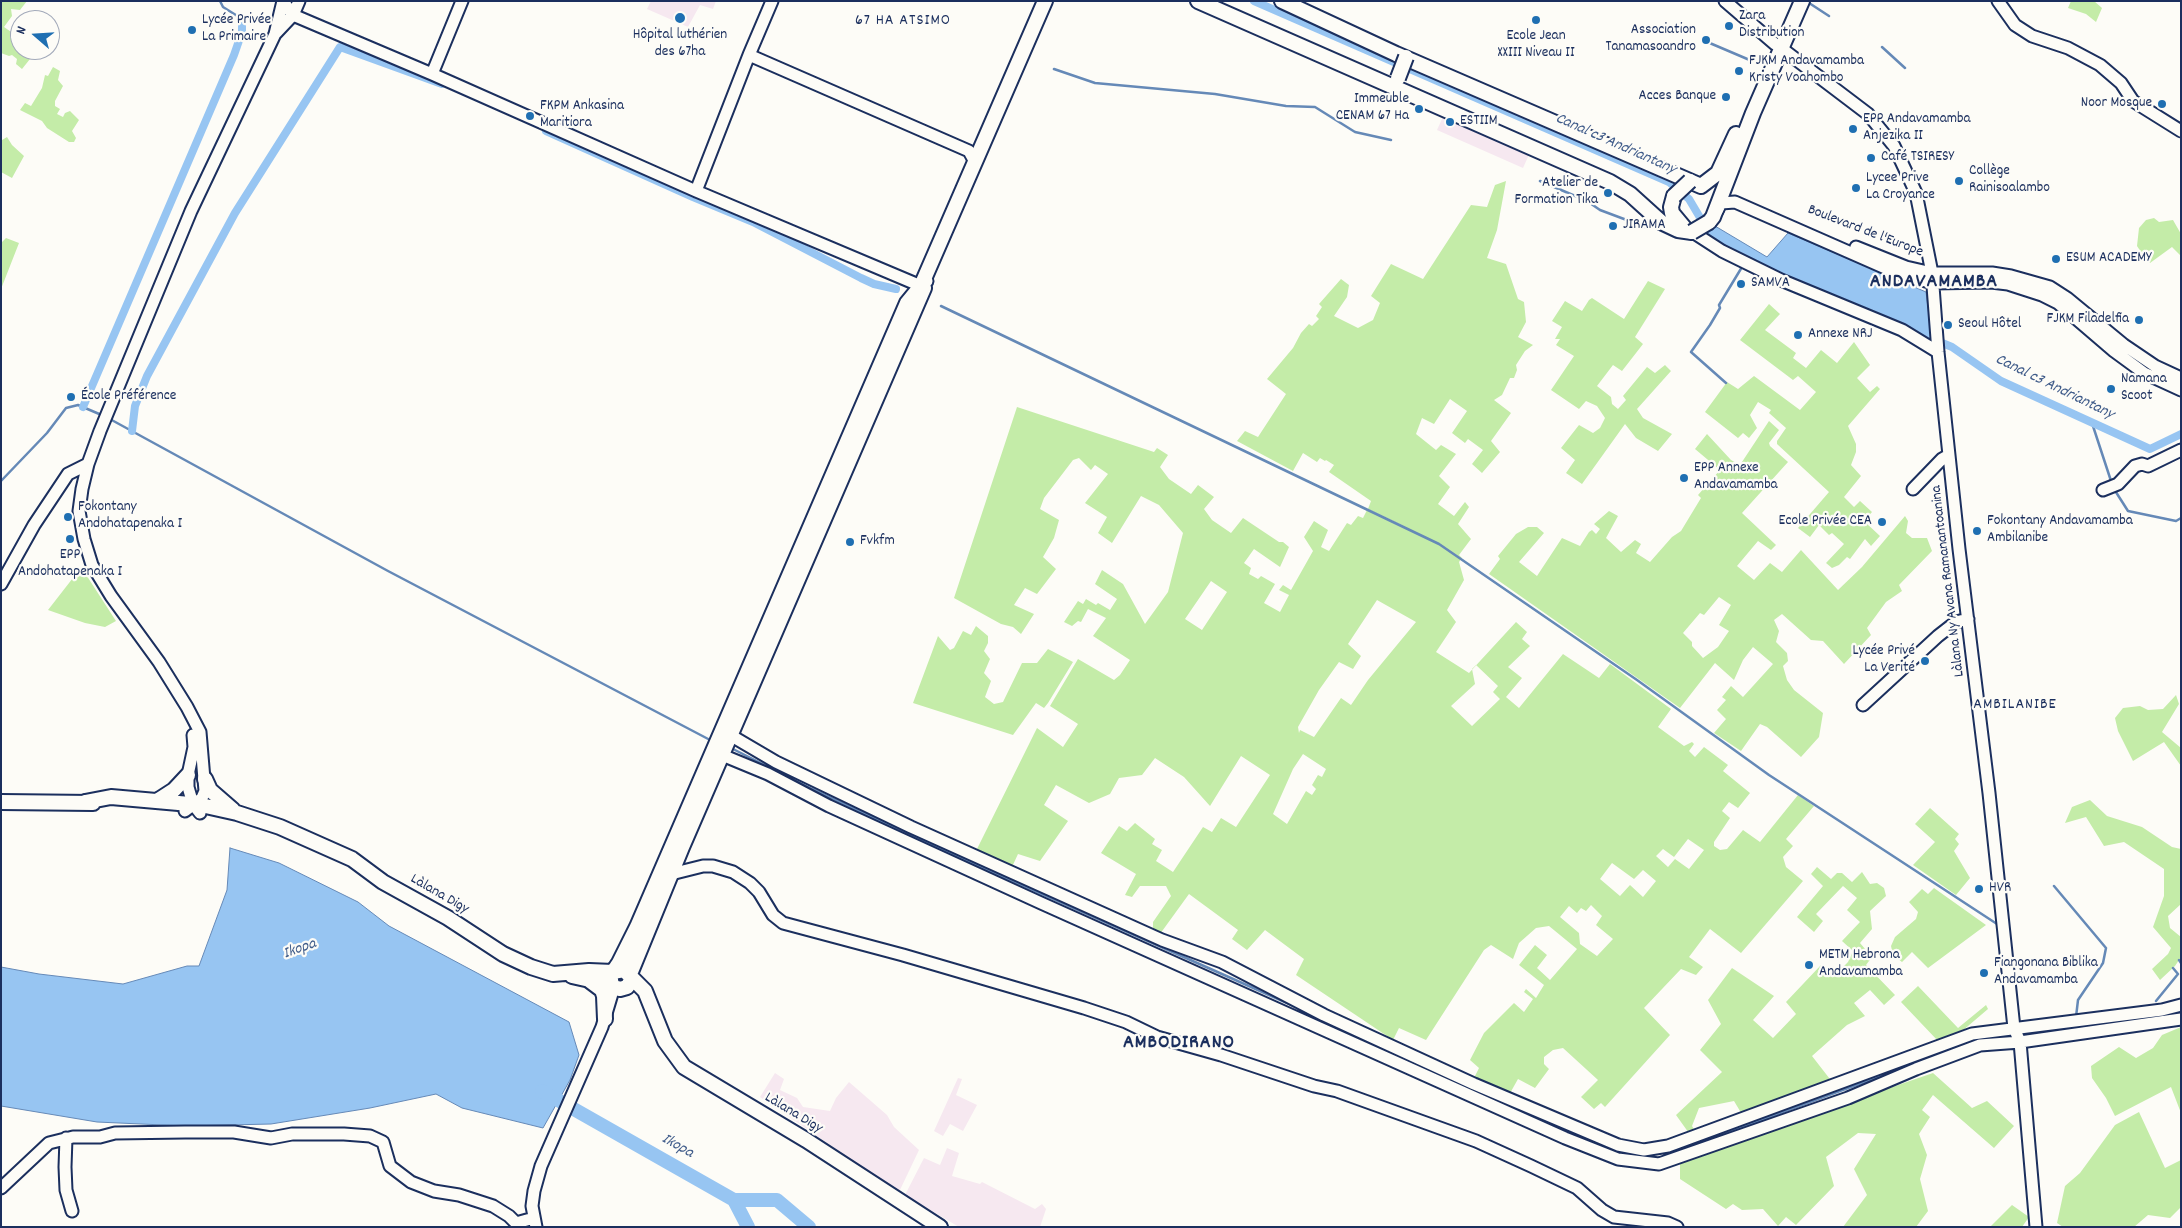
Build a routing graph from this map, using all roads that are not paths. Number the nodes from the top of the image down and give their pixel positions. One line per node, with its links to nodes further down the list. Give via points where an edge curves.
1 (283, 1): 13 (street); 14 (street)
2 (299, 1): 13 (street)
3 (462, 1): 18 (street)
4 (772, 1): 16 (street)
5 (1046, 1): 21 (main road)
6 (1050, 1): 28 (main road)
7 (1198, 1): 19 (main road)
8 (1282, 1): 17 (main road)
9 (1725, 1): 15 (street, Làlana Ny Avana Ramanantoanina)
10 (1794, 1): 15 (main road)
11 (1802, 1): 15 (main road)
12 (1998, 1): 20 (street, via 2015,24 2032,36 2068,48 2100,65 2121,83 2133,101)
13 (293, 15): 14 (street); 18 (street)
14 (275, 34): 34 (street, via 191,211)
15 (1778, 46): 22 (main road, via 1721,168 1713,179); 24 (main road); 27 (street, Làlana Ny Avana Ramanantoanina, via 1868,114 1894,146 1916,193)
16 (749, 55): 21 (street, via 969,151); 23 (street)
17 (1410, 59): 19 (main road, bridge); 22 (main road)
18 (432, 74): 23 (street)
19 (1400, 83): 26 (main road, via 1610,182 1630,194 1661,222)
20 (2181, 130)
21 (975, 162): 28 (main road)
22 (1696, 184): 24 (main road); 26 (main road, bridge, via 1674,196 1671,206 1672,213)
23 (696, 191): 28 (street)
24 (1721, 197): 25 (main road); 27 (street, Boulevard de l'Europe, via 1758,204)
25 (1711, 220): 26 (main road, bridge); 27 (street, via 1721,203 1735,202 1898,274)
26 (1689, 232): 29 (street, via 1688,229 1722,251 1781,280)
27 (1933, 278): 29 (street, Làlana Ny Avana Ramanantoanina); 30 (street, Boulevard de l'Europe, via 1992,273 2032,280 2050,287 2124,345 2155,366); 31 (street, Boulevard de l'Europe, via 2008,284 2042,295 2058,304 2144,373)
28 (924, 283): 41 (main road)
29 (1938, 346): 33 (street, Làlana Ny Avana Ramanantoanina)
30 (2181, 378)
31 (2181, 390)
32 (2181, 450): 35 (street, via 2148,466 2134,466)
33 (1949, 455): 36 (street, via 1942,458); 38 (street, Làlana Ny Avana Ramanantoanina)
34 (88, 464): 37 (street, via 68,474 34,525); 40 (street, via 80,511 92,565 159,662)
35 (2109, 487)
36 (1913, 489)
37 (1, 584)
38 (1968, 619): 39 (street, via 1956,622 1938,636); 60 (street, Làlana Ny Avana Ramanantoanina)
39 (1864, 705)
40 (194, 721): 43 (street, via 194,747); 44 (street, via 200,732)
41 (725, 734): 42 (main road); 60 (street, via 911,827 1162,940 1222,962 1333,1019 1618,1145 1644,1150 1668,1146 1940,1044 1972,1034)
42 (717, 753): 51 (main road); 52 (main road); 61 (street, via 1041,902 1618,1159 1660,1164 1848,1098 1980,1045)
43 (188, 775): 45 (main road); 48 (street)
44 (205, 779): 48 (street, via 202,798); 49 (main road, via 216,797)
45 (158, 801): 47 (main road, Làlana Digy, via 111,797); 48 (main road, Làlana Digy)
46 (1, 802): 47 (main road, Làlana Digy)
47 (85, 802): 48 (main road, Làlana Digy)
48 (193, 809): 49 (main road, Làlana Digy); 50 (main road, Làlana Digy)
49 (237, 813): 50 (main road, Làlana Digy)
50 (303, 836): 54 (main road, Làlana Digy, via 352,859 503,954 546,972)
51 (671, 874): 53 (main road); 68 (street, via 703,866 733,872 759,892 773,915 783,923 1084,1008 1126,1022 1156,1037 1337,1091 1476,1141 1531,1166 1577,1188 1614,1217 1644,1219)
52 (628, 946): 54 (main road); 55 (main road)
53 (630, 975): 55 (main road, Làlana Digy, via 624,970); 57 (main road, Làlana Digy, via 645,992)
54 (591, 976): 55 (main road, Làlana Digy); 59 (main road, via 604,996)
55 (617, 985): 57 (main road); 59 (street)
56 (2181, 1005): 60 (street)
57 (652, 1008): 67 (main road, Làlana Digy, via 665,1041 684,1067 806,1140)
58 (2181, 1020): 61 (street)
59 (603, 1023): 65 (street, via 547,1152 534,1191)
60 (2014, 1028): 61 (street, Làlana Ny Avana Ramanantoanina)
61 (2020, 1042): 69 (street, Làlana Ny Avana Ramanantoanina)
62 (66, 1138): 63 (street, via 49,1143); 64 (street, via 66,1182); 66 (street, via 224,1132 271,1138 292,1134 370,1136 383,1142 390,1166 411,1182 493,1206)
63 (1, 1188)
64 (72, 1211)
65 (535, 1222): 66 (street)
66 (517, 1225)
67 (940, 1227)
68 (1676, 1227)
69 (2036, 1227)

